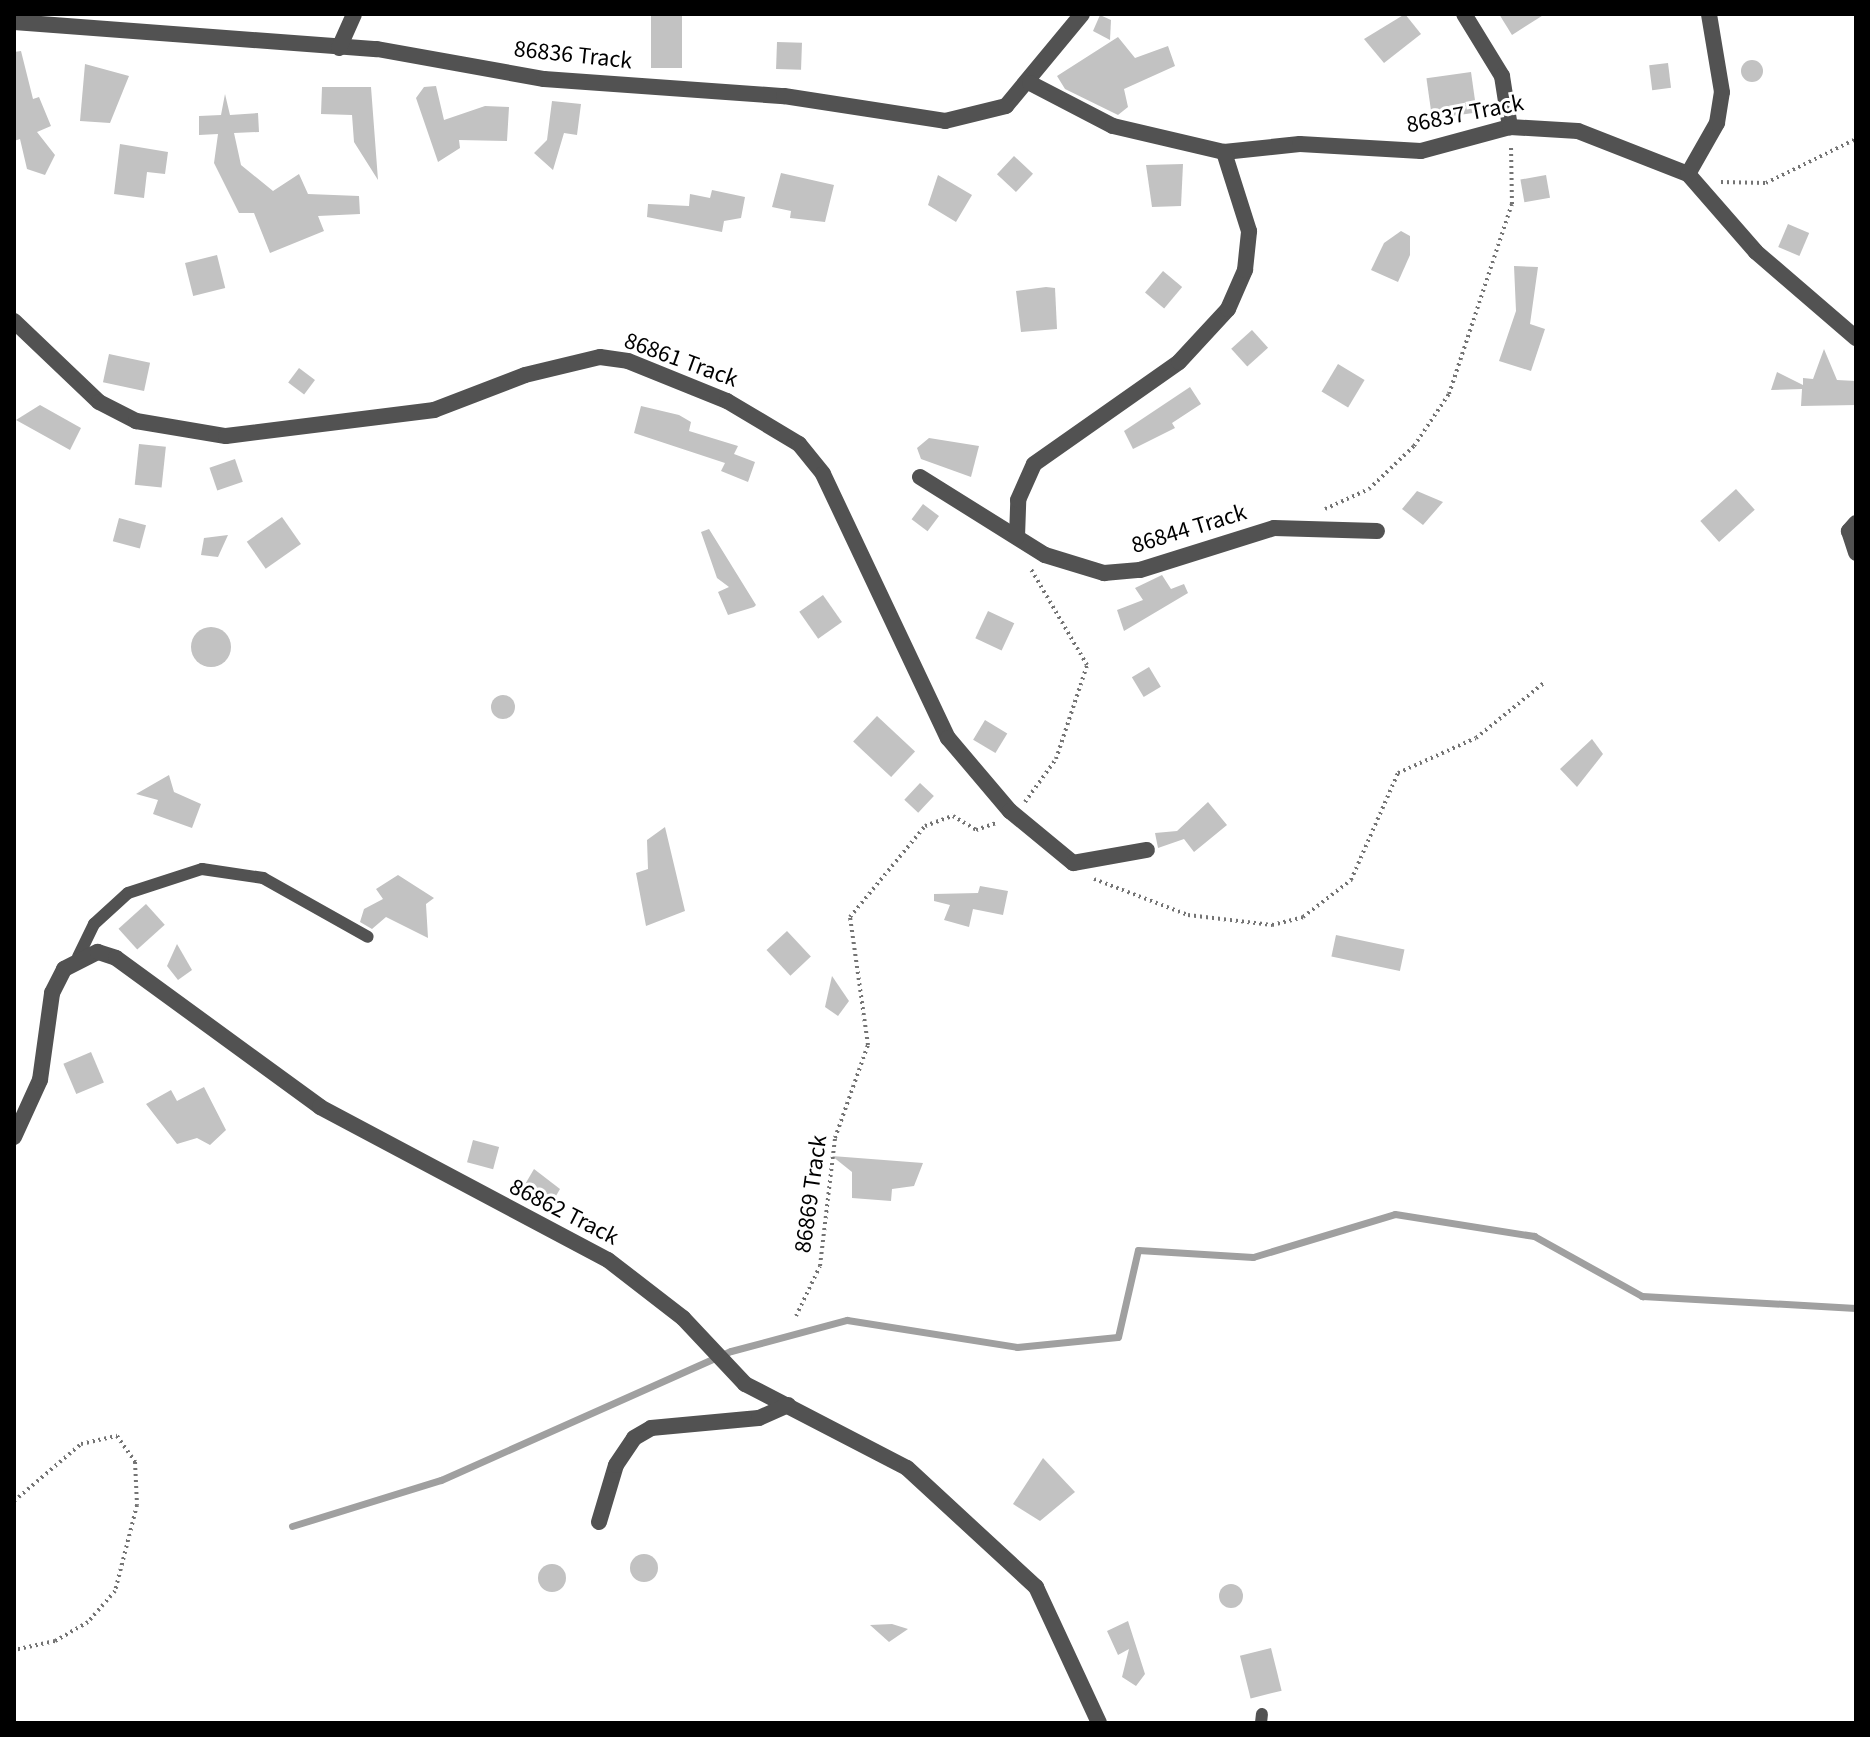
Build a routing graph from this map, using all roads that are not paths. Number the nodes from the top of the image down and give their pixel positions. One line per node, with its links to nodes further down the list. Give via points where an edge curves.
1 (354, 14): 6 (street)
2 (1082, 14): 7 (street, 86836 Track)
3 (1464, 14): 8 (street, via 1502,76)
4 (1709, 14): 10 (street, via 1722,92 1717,123)
5 (14, 22): 6 (street, 86836 Track)
6 (339, 48): 7 (street, 86836 Track, via 544,79 784,96 945,121 981,117)
7 (1030, 83): 9 (street, 86837 Track, via 1113,126)
8 (1510, 127): 9 (street, 86837 Track, via 1421,151 1300,144); 10 (street, 86837 Track, via 1578,131)
9 (1224, 152): 16 (street, via 1249,231 1245,270 1228,309 1179,362 1034,464 1018,500)
10 (1688, 174): 12 (street, via 1756,252)
11 (14, 321): 18 (street, 86861 Track, via 99,402 136,421 211,434 434,410 549,367 600,357 628,361 769,421 823,474 948,738 1010,811 1073,863)
12 (1856, 338)
13 (920, 477): 16 (street, 86844 Track)
14 (1856, 523): 17 (street, via 1849,531)
15 (1377, 531): 16 (street, 86844 Track, via 1274,528 1121,575 1068,565)
16 (1017, 537)
17 (1856, 553)
18 (1147, 850)
19 (368, 937): 20 (lane, via 263,878 202,869 128,893 94,924)
20 (78, 957): 21 (street, via 52,993 40,1080); 22 (street, 86862 Track, via 116,958 255,1066 358,1130 608,1260 683,1318 745,1384)
21 (14, 1137)
22 (788, 1405): 23 (street, via 759,1418 651,1428 634,1438 616,1465); 24 (street, 86862 Track, via 907,1468 1003,1552 1057,1621)
23 (599, 1522)
24 (1099, 1723)

